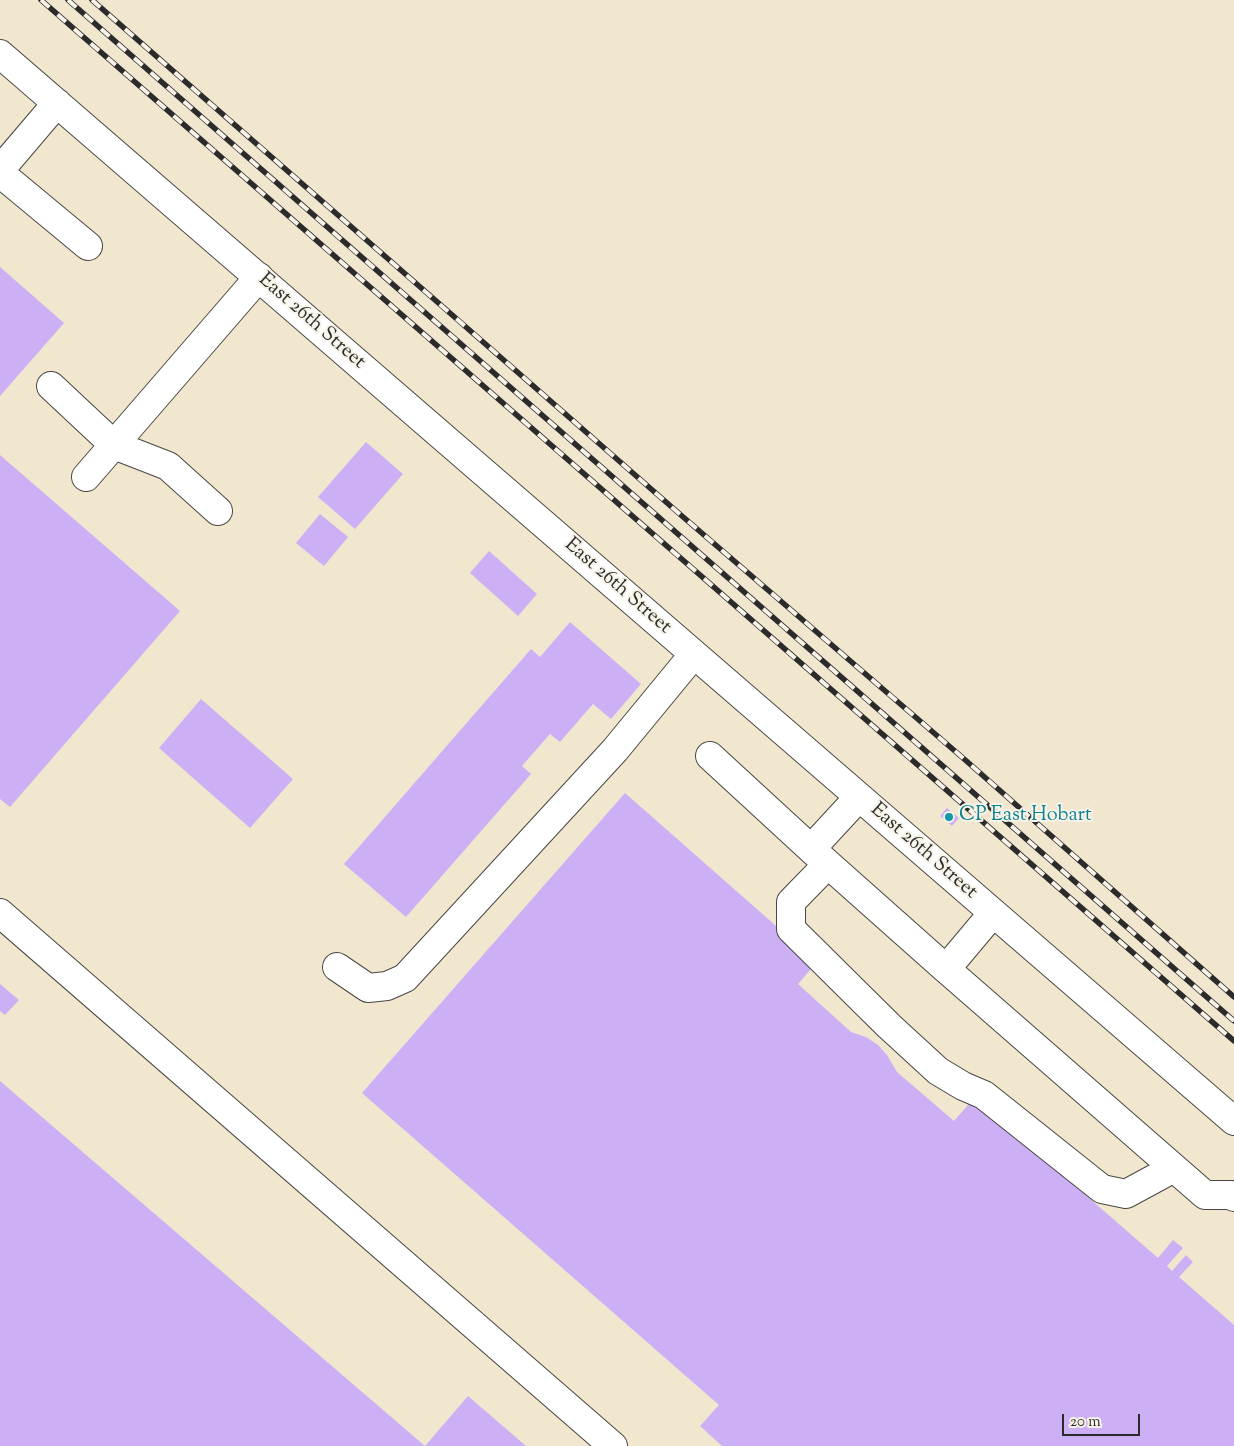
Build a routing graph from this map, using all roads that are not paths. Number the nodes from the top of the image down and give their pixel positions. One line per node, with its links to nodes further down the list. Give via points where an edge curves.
1 (0, 54): 2 (street, East 26th Street)
2 (56, 102): 3 (street); 5 (street, East 26th Street)
3 (0, 171): 4 (street)
4 (88, 246)
5 (259, 277): 7 (street); 10 (street, East 26th Street)
6 (51, 386): 7 (street)
7 (114, 445): 8 (street); 9 (street, via 168,466)
8 (86, 477)
9 (218, 511)
10 (694, 654): 12 (street, East 26th Street); 16 (street, via 615,750 405,978 387,986 368,988)
11 (710, 756): 13 (street)
12 (859, 797): 13 (street); 15 (street, East 26th Street)
13 (819, 857): 17 (street); 19 (street, via 791,902 791,929 938,1071 984,1095 1102,1189 1126,1194)
14 (0, 913): 21 (street)
15 (993, 913): 17 (street); 18 (street, East 26th Street)
16 (337, 967)
17 (946, 968): 19 (street)
18 (1234, 1121)
19 (1174, 1168): 20 (street, via 1205,1195)
20 (1234, 1197)
21 (613, 1446)

